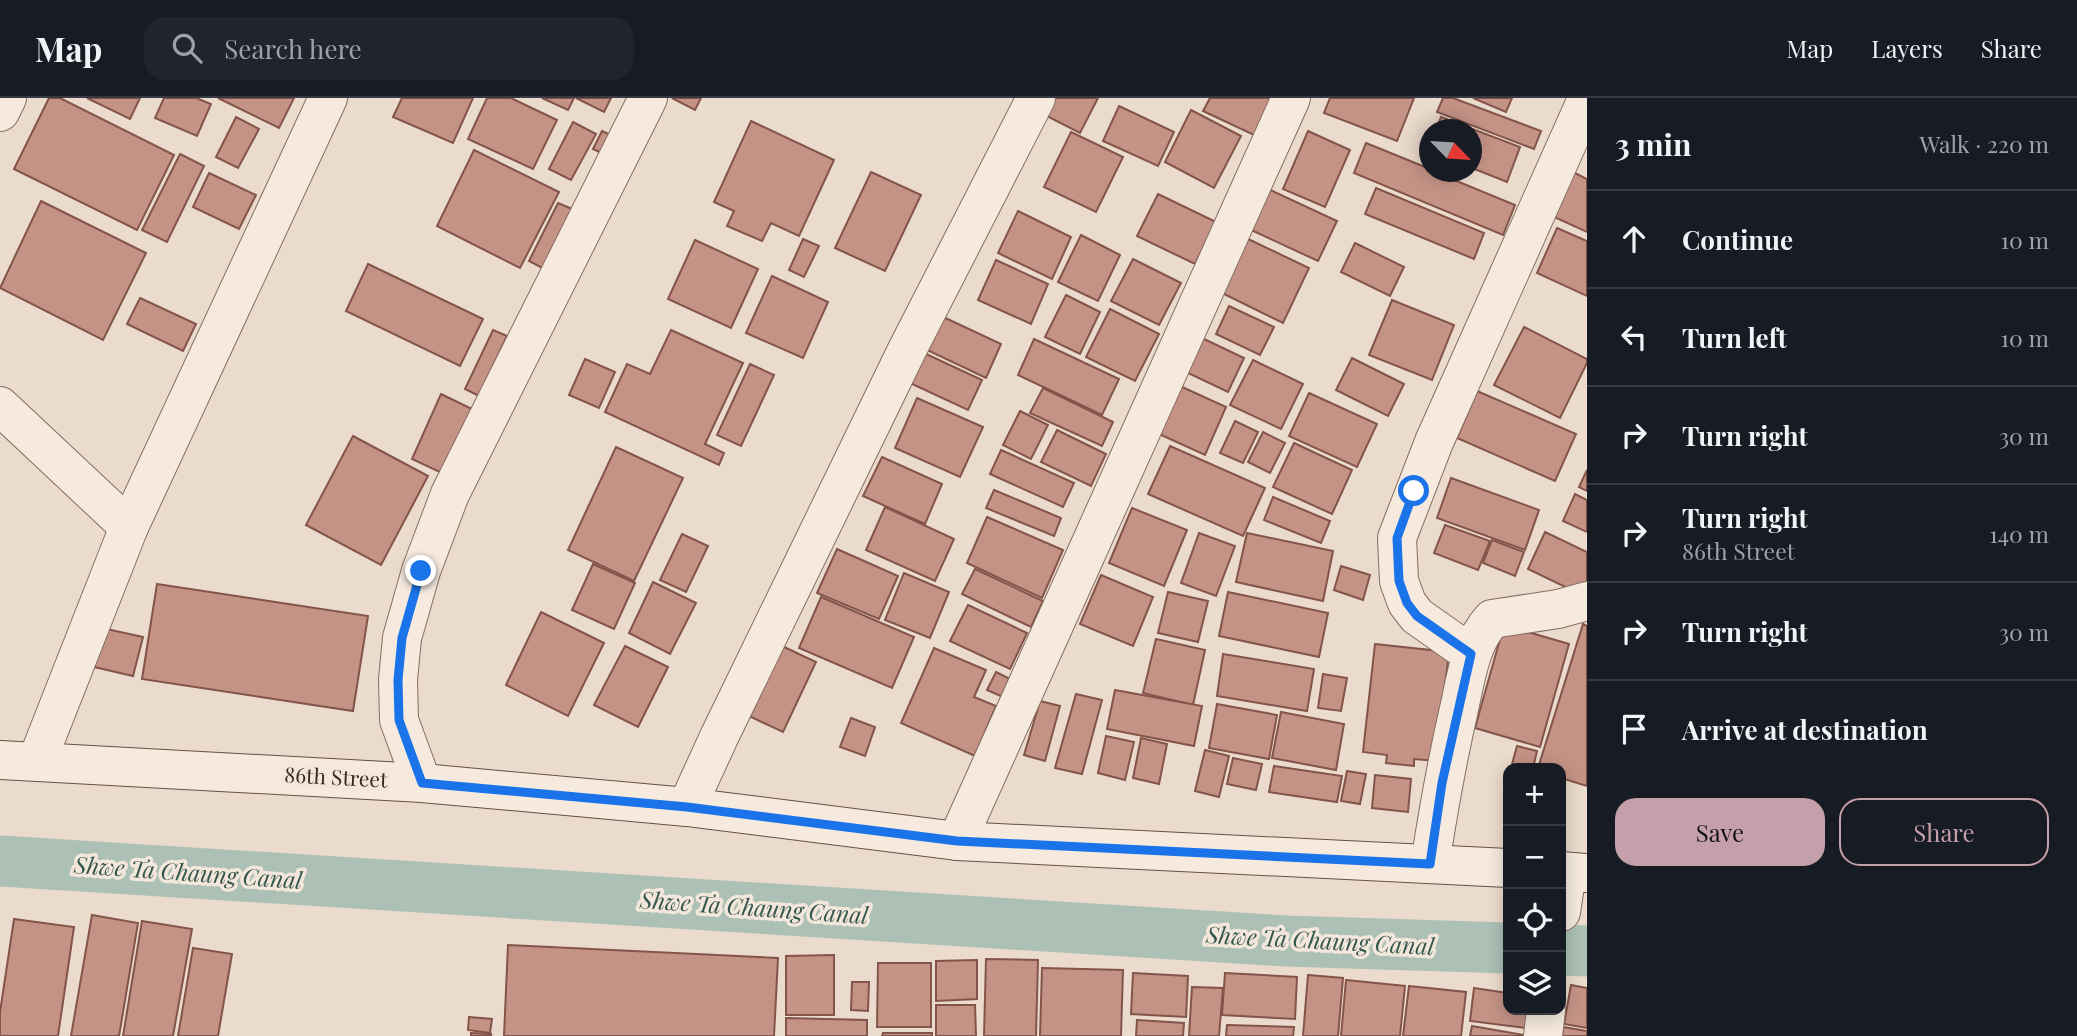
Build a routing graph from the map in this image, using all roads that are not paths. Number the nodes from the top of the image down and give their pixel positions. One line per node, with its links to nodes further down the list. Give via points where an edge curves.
1 (7, 98): 7 (street)
2 (328, 98): 9 (street)
3 (648, 98): 13 (street, via 450,494 421,571 402,638 398,680 399,720)
4 (1037, 98): 14 (street, via 906,352)
5 (1291, 98): 15 (street)
6 (1587, 99): 11 (street, via 1434,442 1397,538 1399,581 1407,603 1417,616)
7 (0, 112)
8 (0, 406): 9 (street)
9 (129, 527): 12 (street)
10 (1577, 608): 11 (street, via 1492,619)
11 (1471, 654): 16 (street, via 1442,783)
12 (19, 761): 13 (street, 86th Street)
13 (422, 783): 14 (street, 86th Street)
14 (687, 807): 15 (street, 86th Street)
15 (957, 841): 16 (street, 86th Street)
16 (1430, 864): 17 (street, 86th Street)
17 (1503, 868)
18 (1572, 872): 19 (street)
19 (1566, 894)
20 (1545, 1015): 21 (street)
21 (1543, 1036)

